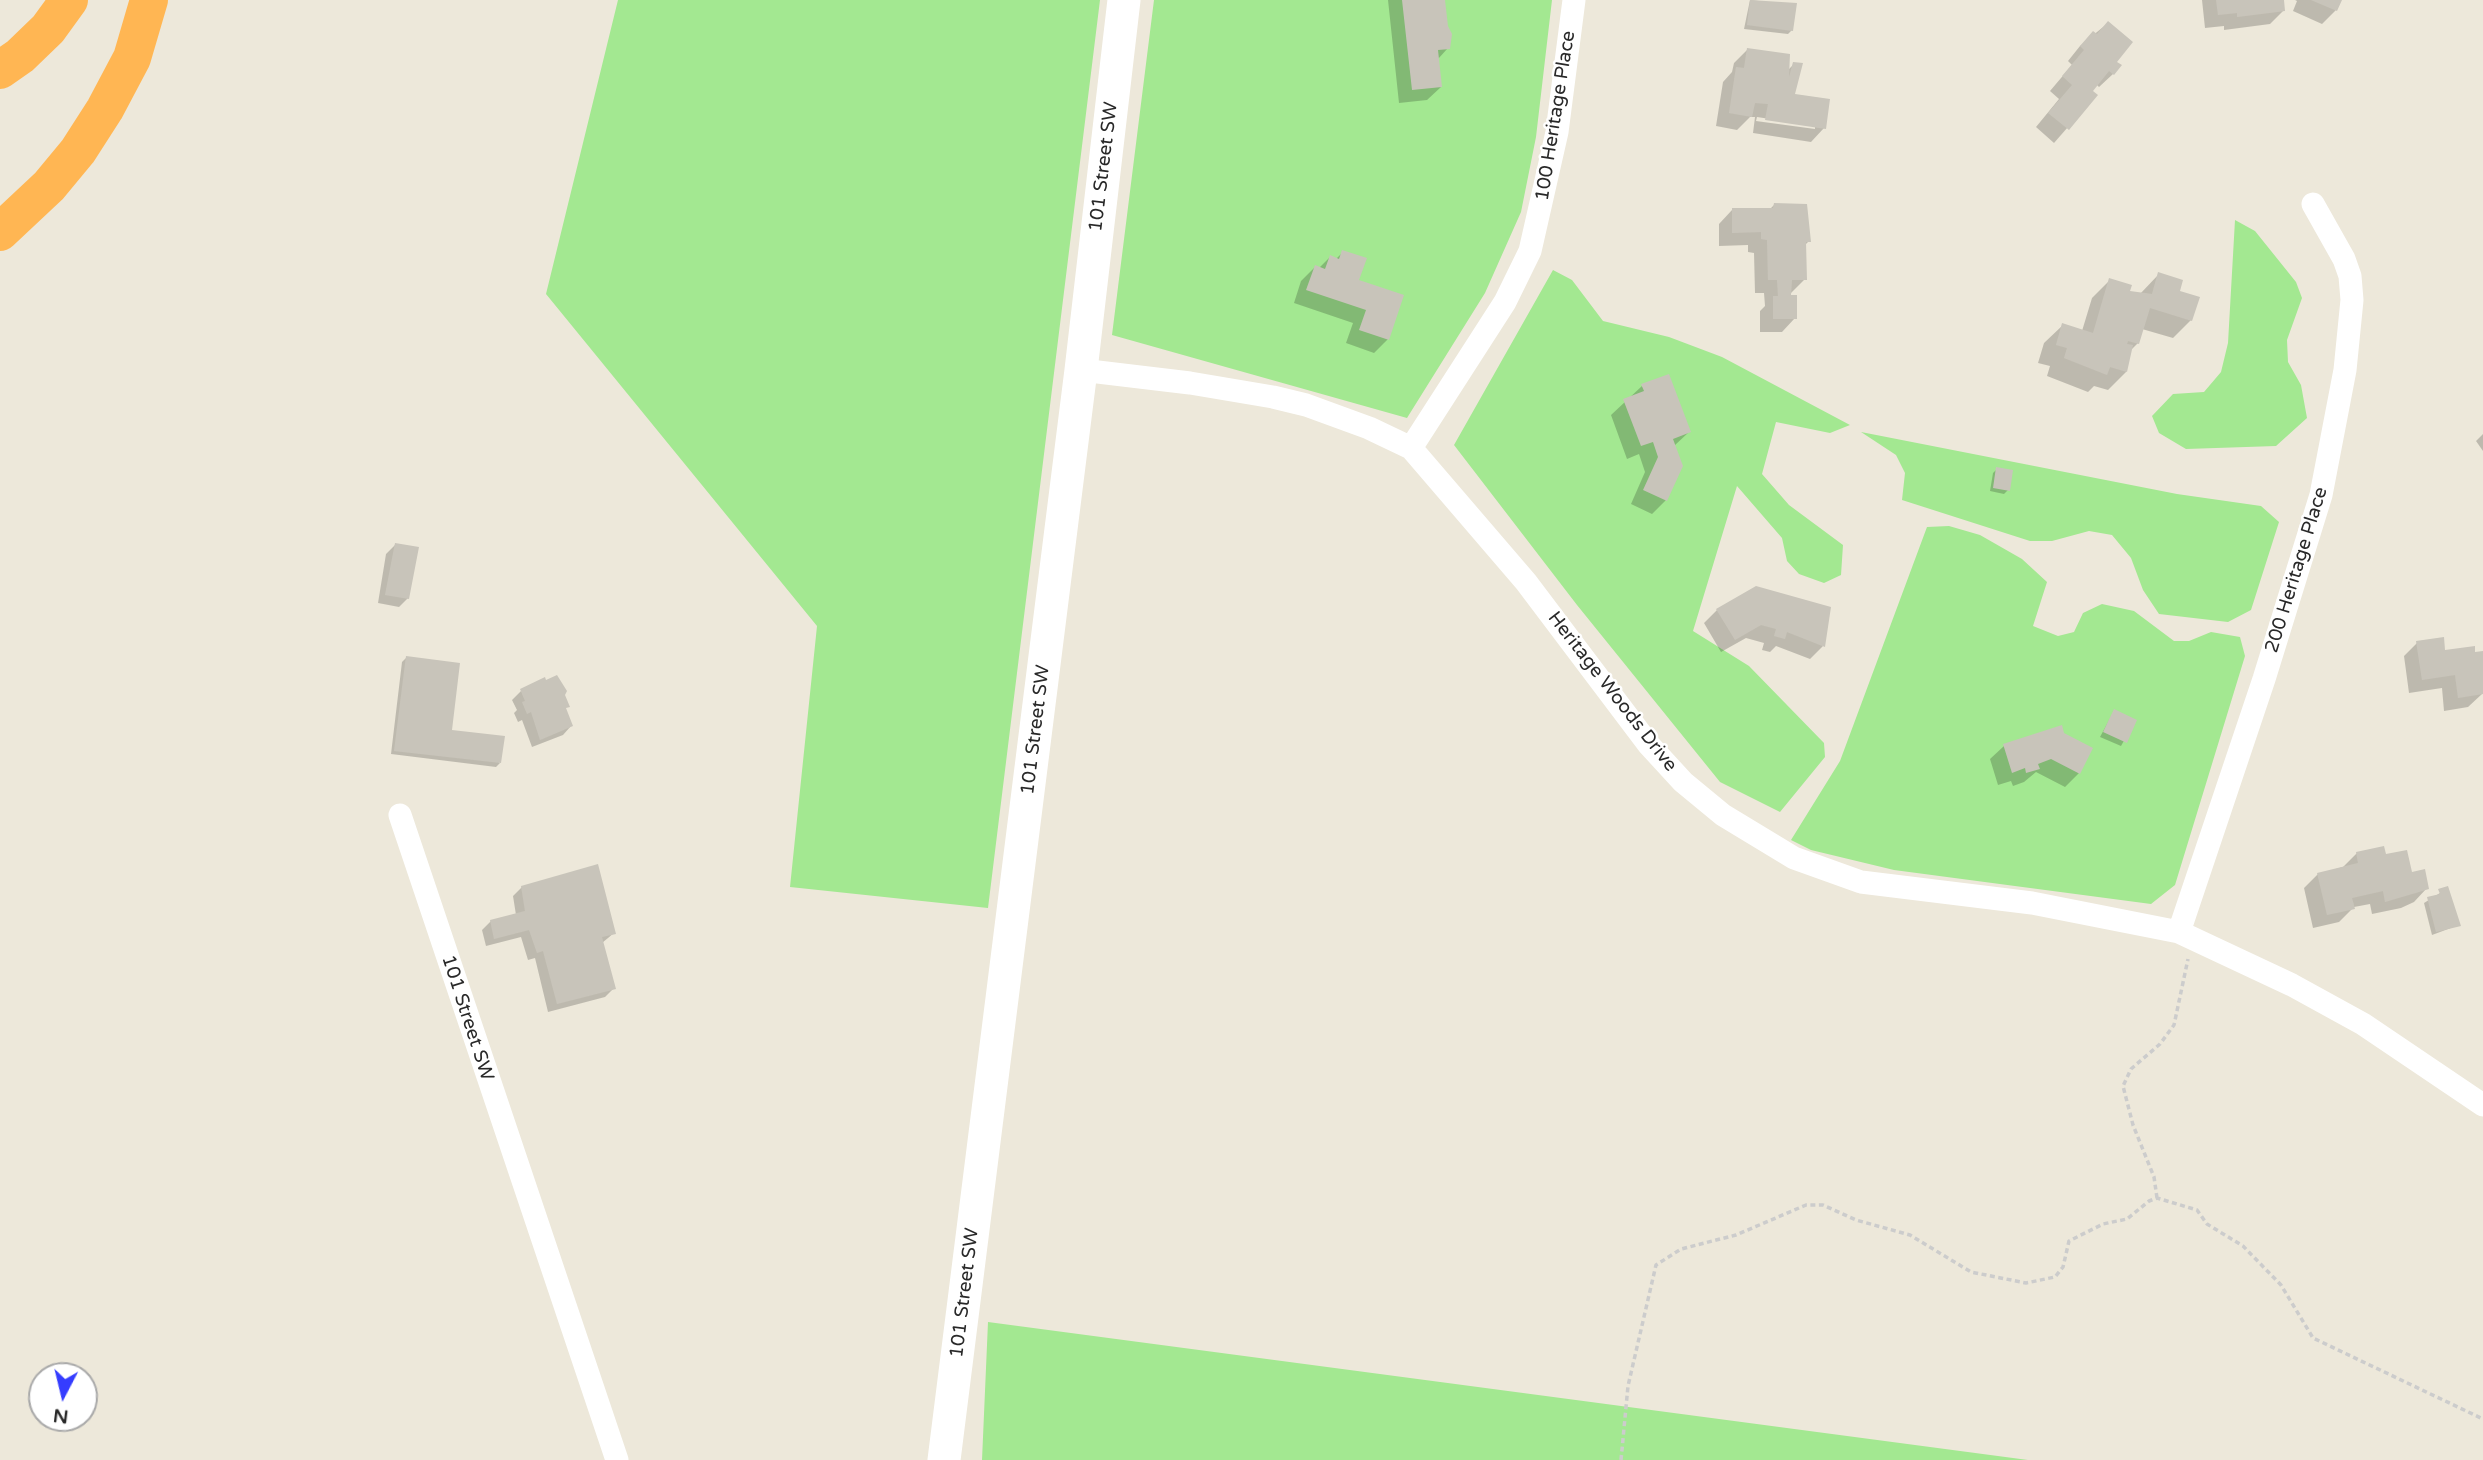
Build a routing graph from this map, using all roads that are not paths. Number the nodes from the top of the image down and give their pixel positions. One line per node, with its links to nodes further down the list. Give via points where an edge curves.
1 (69, 0): 5 (highway, via 48,29)
2 (149, 0): 7 (highway, via 132,58 92,130 49,186)
3 (1124, 0): 8 (street, 101 Street SW)
4 (1574, 0): 9 (street, 100 Heritage Place, via 1557,132 1530,251 1505,302)
5 (0, 70)
6 (2313, 204): 11 (street, 200 Heritage Place, via 2350,276 2352,300 2343,383 2321,495)
7 (0, 232)
8 (1081, 370): 9 (street, Heritage Woods Drive, via 1273,397 1346,419); 14 (street, 101 Street SW)
9 (1411, 449): 11 (street, Heritage Woods Drive, via 1526,582 1649,745 1683,782 1759,839 1794,858 1861,882 2032,903)
10 (400, 815): 13 (street, 101 Street SW)
11 (2186, 936): 12 (street, Heritage Woods Drive, via 2363,1024)
12 (2483, 1105)
13 (617, 1460)
14 (944, 1460)

